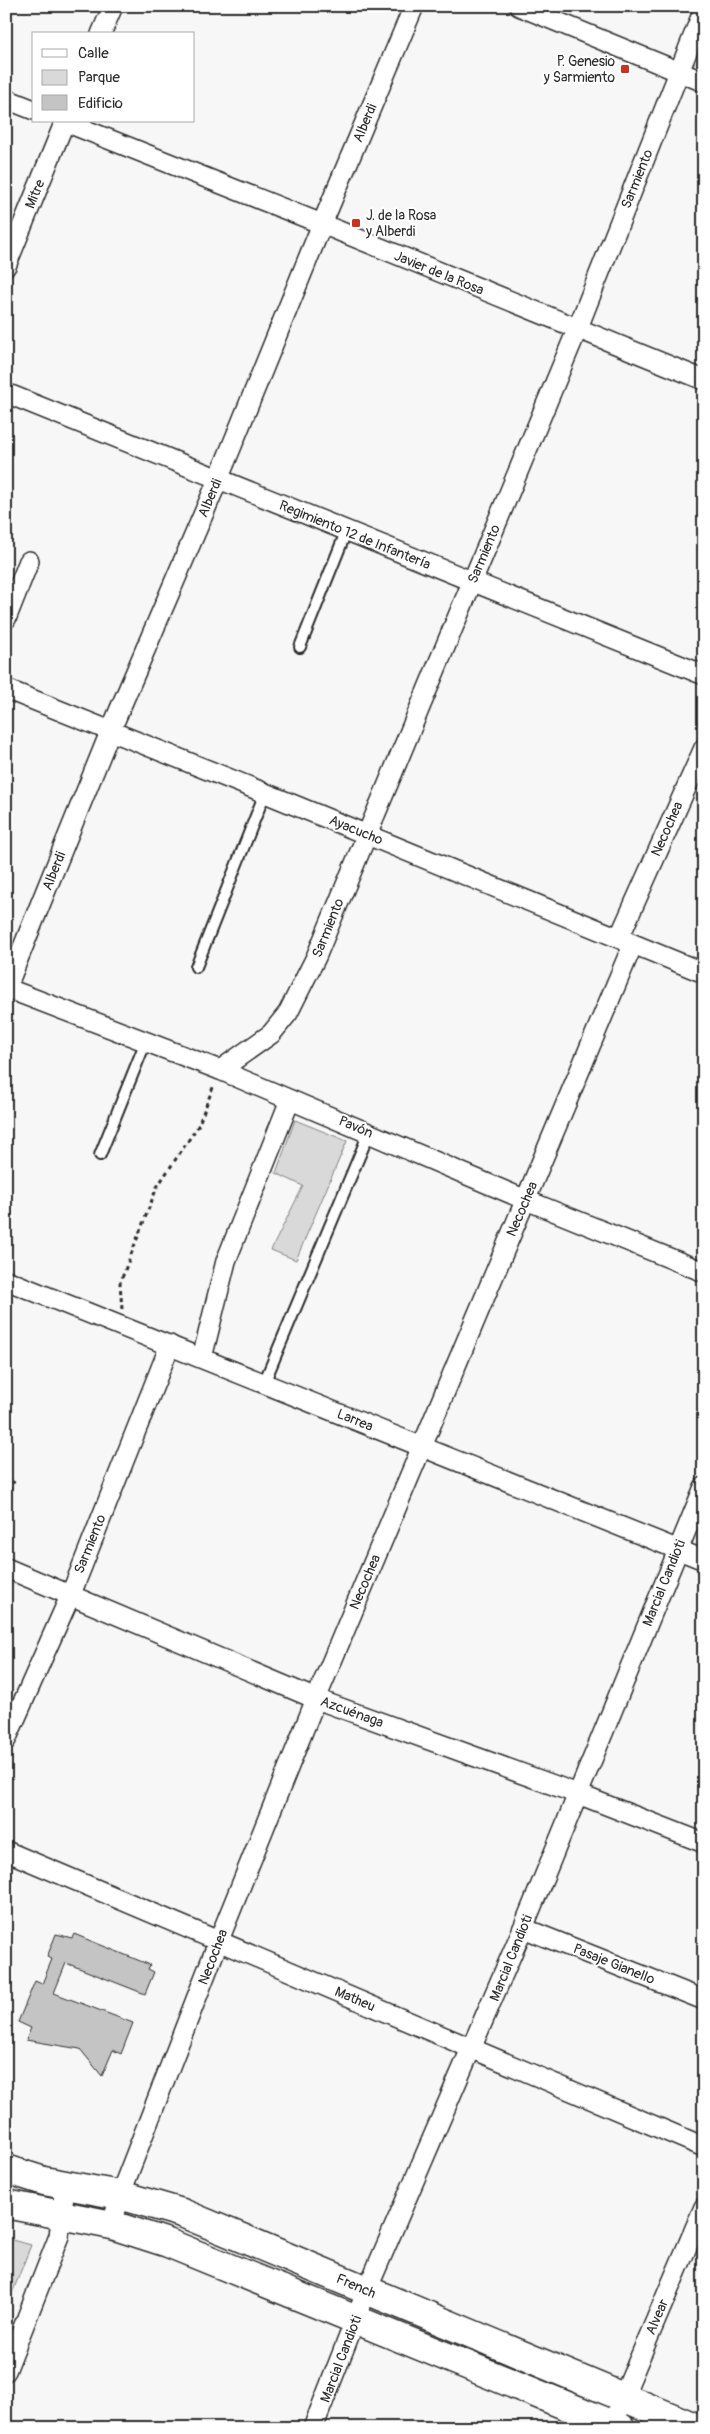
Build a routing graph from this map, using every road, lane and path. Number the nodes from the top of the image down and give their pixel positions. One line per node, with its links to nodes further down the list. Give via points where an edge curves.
1 (113, 6): 5 (street)
2 (414, 6): 12 (street, Alberdi)
3 (519, 6): 6 (street)
4 (704, 9): 6 (street, Sarmiento)
5 (102, 32)
6 (679, 72): 7 (street); 14 (street, Sarmiento)
7 (704, 82)
8 (6, 99): 9 (street)
9 (32, 109)
10 (64, 122): 13 (street, Mitre)
11 (67, 122): 12 (street, Javier de la Rosa)
12 (322, 224): 14 (street, Javier de la Rosa); 17 (street, Alberdi)
13 (6, 266)
14 (577, 330): 15 (street, Javier de la Rosa); 20 (street, Sarmiento)
15 (704, 380)
16 (6, 393): 17 (street, Regimiento 12 de Infantería)
17 (218, 480): 18 (street, Regimiento 12 de Infantería); 25 (street, Alberdi)
18 (346, 532): 20 (street, Regimiento 12 de Infantería); 22 (lane)
19 (29, 561): 21 (street)
20 (473, 583): 23 (street, Regimiento 12 de Infantería); 28 (street, Sarmiento)
21 (6, 619)
22 (300, 647)
23 (704, 675)
24 (6, 689): 25 (street, Ayacucho)
25 (110, 732): 27 (street, Ayacucho); 32 (street, Alberdi)
26 (704, 748): 29 (street, Necochea)
27 (265, 793): 28 (street, Ayacucho); 30 (lane)
28 (366, 834): 29 (street, Ayacucho); 34 (street, Sarmiento, via 316,957 288,1013 271,1034)
29 (626, 941): 31 (street, Ayacucho); 38 (street, Necochea)
30 (196, 967)
31 (704, 973)
32 (6, 988): 33 (street, Pavón)
33 (146, 1041): 34 (street, Pavón); 37 (lane)
34 (220, 1070): 35 (street, Pavón); 41 (path, via 198,1126 157,1187 123,1275 120,1284)
35 (290, 1100): 36 (street, Pavón); 43 (street, via 226,1261)
36 (369, 1133): 38 (street, Pavón); 44 (lane)
37 (100, 1155)
38 (526, 1200): 39 (street, Pavón); 45 (street, Necochea)
39 (704, 1272)
40 (6, 1280): 41 (street, Larrea)
41 (124, 1327): 42 (street, Larrea)
42 (170, 1345): 43 (street, Larrea); 52 (street, Sarmiento)
43 (202, 1358): 44 (street, Larrea)
44 (264, 1383): 45 (street, Larrea)
45 (422, 1447): 49 (street, Larrea); 53 (street, Necochea)
46 (14, 1481): 48 (path)
47 (704, 1486): 49 (street, Marcial Candioti)
48 (6, 1498)
49 (678, 1550): 50 (street, Larrea); 55 (street, Marcial Candioti)
50 (704, 1560)
51 (6, 1568): 52 (street, Azcuénaga)
52 (70, 1594): 53 (street, Azcuénaga); 54 (street, Sarmiento)
53 (316, 1699): 55 (street, Azcuénaga); 59 (street, Necochea)
54 (6, 1740)
55 (578, 1794): 56 (street, Azcuénaga); 58 (street, Marcial Candioti)
56 (704, 1844)
57 (6, 1850): 59 (street, Matheu)
58 (524, 1928): 60 (street, Pasaje Gianello); 61 (street, Marcial Candioti)
59 (219, 1940): 61 (street, Matheu); 65 (street, Necochea)
60 (704, 2000)
61 (473, 2050): 62 (street, Matheu); 70 (street, Marcial Candioti)
62 (704, 2147)
63 (6, 2169): 64 (main road, French)
64 (65, 2186): 65 (main road, French); 68 (street)
65 (120, 2195): 69 (street, Necochea); 70 (main road, French, via 182,2213)
66 (6, 2204): 68 (main road)
67 (704, 2207): 73 (street, Alvear)
68 (64, 2214): 69 (main road); 72 (street, via 59,2236)
69 (112, 2225): 71 (main road, via 168,2243)
70 (367, 2290): 71 (street, Marcial Candioti); 73 (main road, French)
71 (356, 2319): 74 (main road); 75 (street, Marcial Candioti)
72 (6, 2371)
73 (623, 2397): 74 (street, Alvear); 76 (main road, French)
74 (616, 2427)
75 (313, 2428)
76 (697, 2428)

